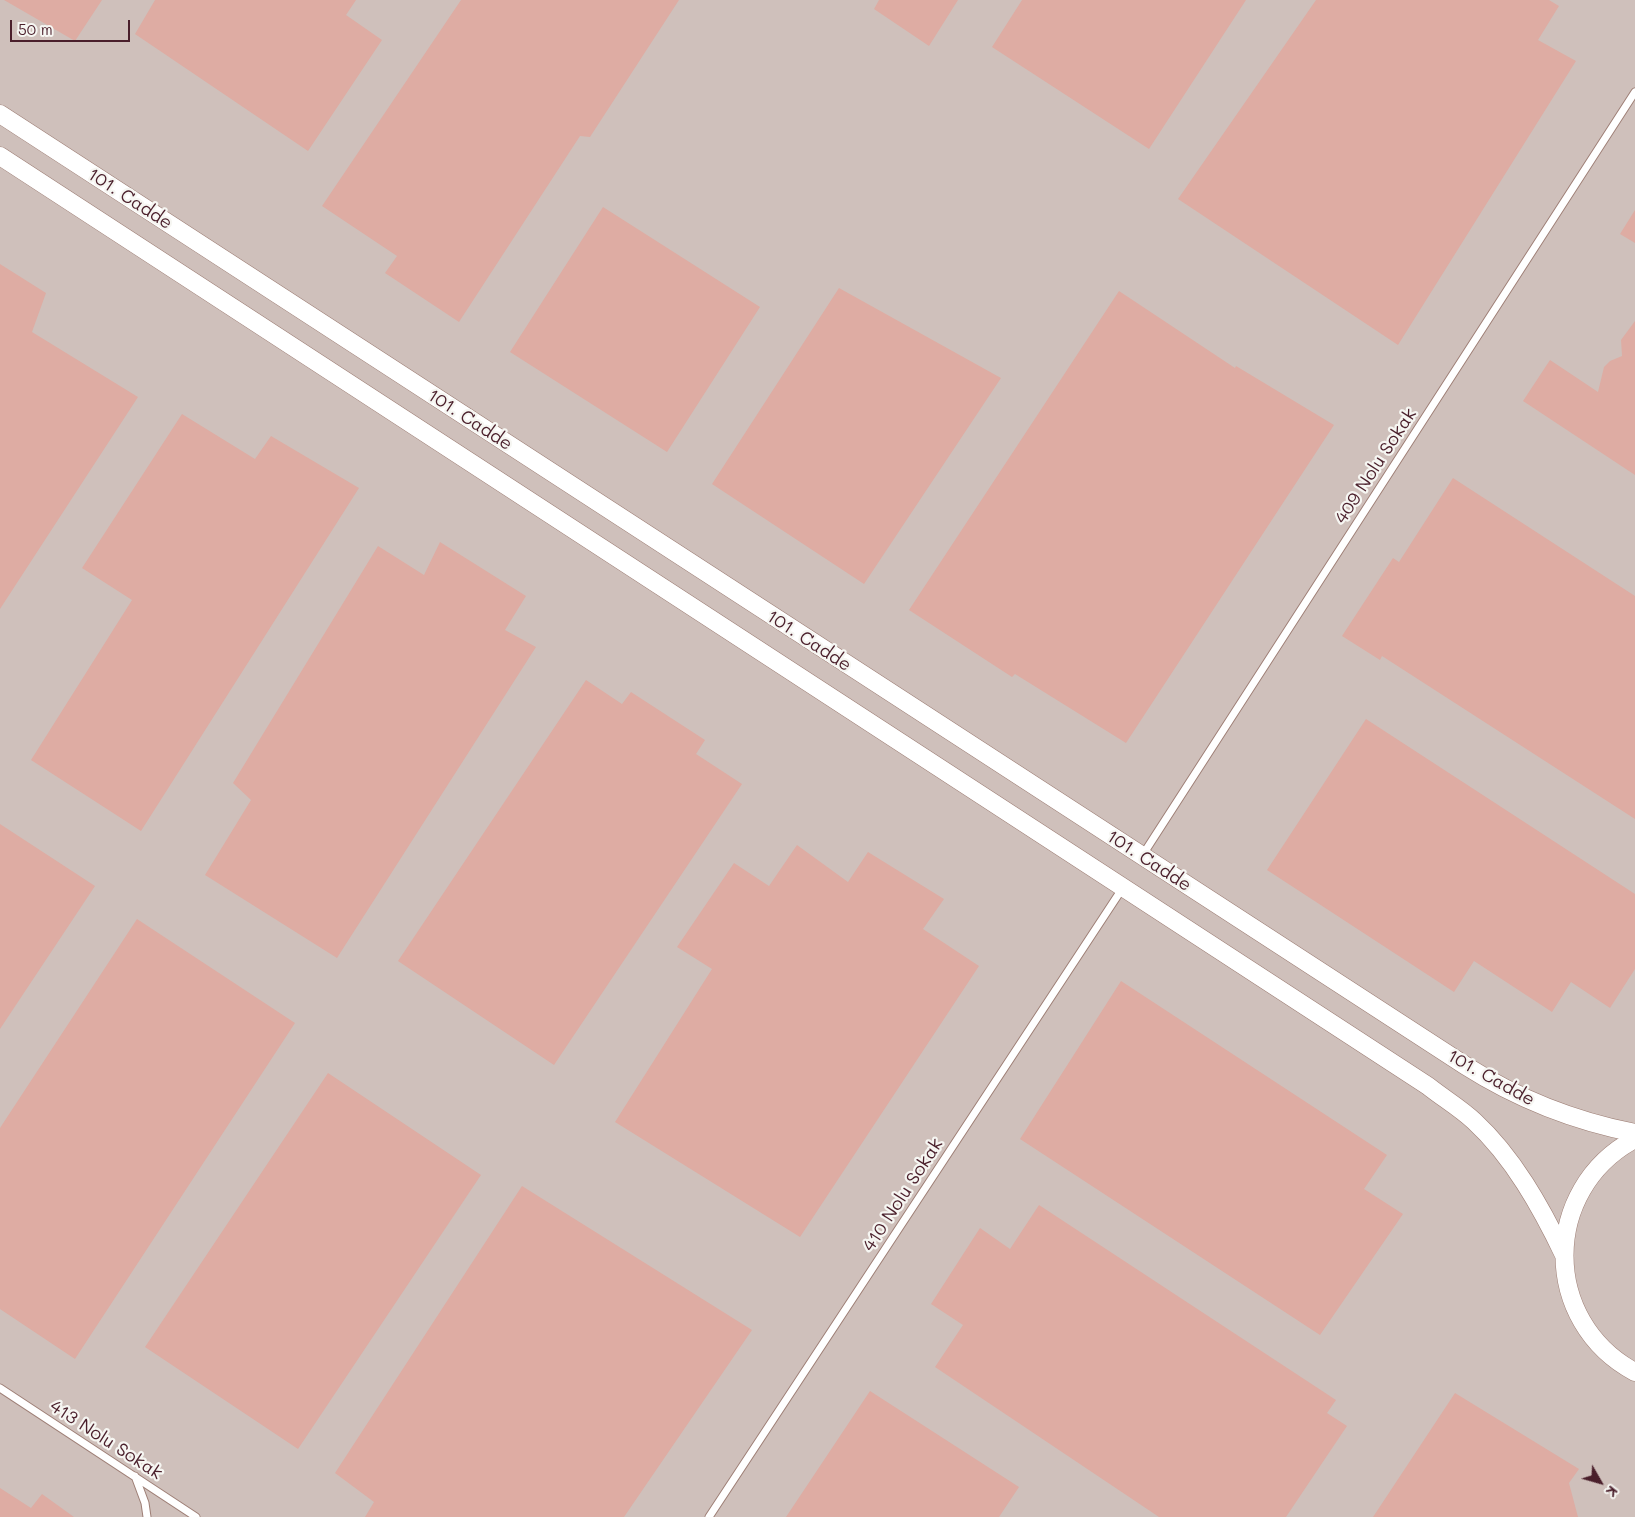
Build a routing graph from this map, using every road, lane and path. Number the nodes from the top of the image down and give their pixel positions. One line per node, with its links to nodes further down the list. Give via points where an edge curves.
1 (1635, 92): 4 (lane, 409 Nolu Sokak)
2 (0, 114): 4 (street, 101. Cadde)
3 (0, 156): 5 (street, 101. Cadde)
4 (1142, 857): 6 (street, 101. Cadde, via 1486,1079 1548,1108)
5 (1122, 889): 8 (street, 101. Cadde, via 1428,1086 1474,1121 1528,1189); 14 (lane, 410 Nolu Sokak)
6 (1635, 1133)
7 (1635, 1139): 8 (street, via 1607,1158 1580,1192 1569,1219)
8 (1564, 1255): 9 (street, via 1567,1283 1579,1318 1606,1352)
9 (1635, 1372)
10 (0, 1388): 11 (lane, 413 Nolu Sokak)
11 (134, 1476): 12 (lane); 13 (lane, 413 Nolu Sokak)
12 (147, 1517)
13 (196, 1517)
14 (709, 1517)

